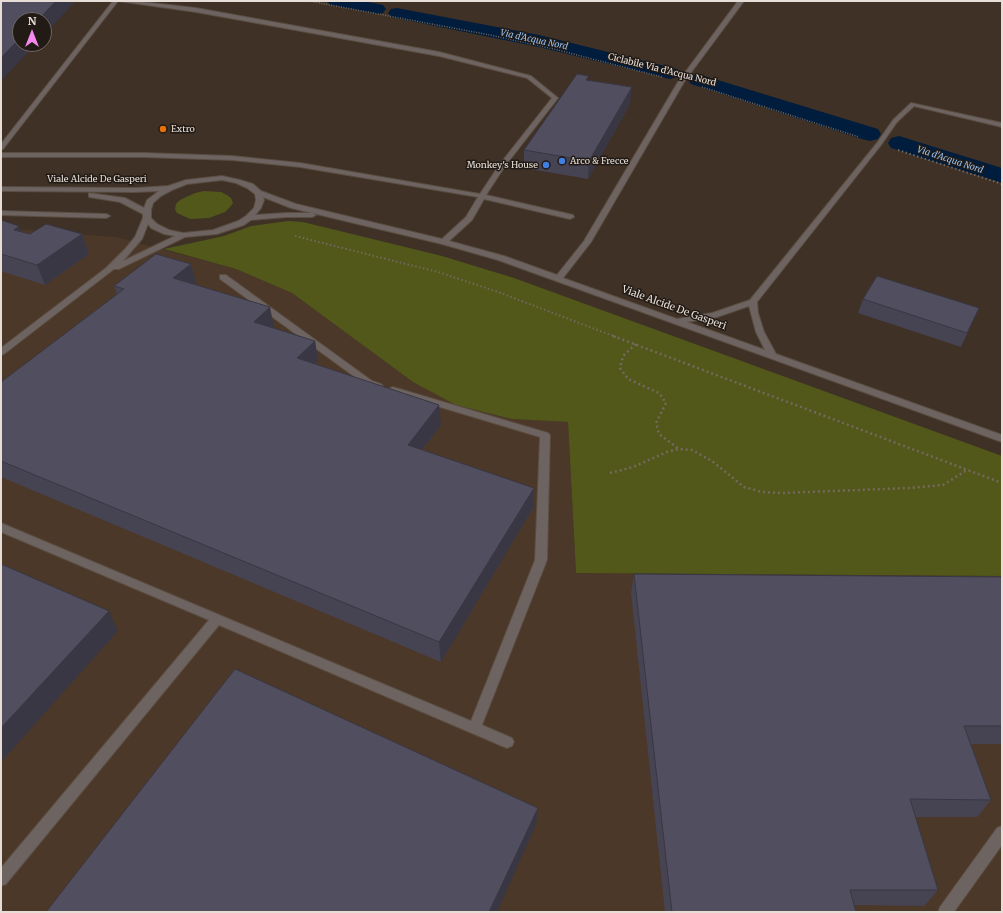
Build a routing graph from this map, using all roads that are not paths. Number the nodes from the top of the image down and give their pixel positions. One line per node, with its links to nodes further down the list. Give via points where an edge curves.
1 (116, 1): 5 (street)
2 (121, 1): 11 (street, via 196,10 439,54 529,77 555,98 502,165)
3 (741, 1): 22 (street, via 681,82 587,242)
4 (1002, 125): 23 (street, via 913,104 895,121)
5 (1, 148)
6 (1, 155): 11 (street, via 232,158 300,165)
7 (170, 188): 9 (street, Viale Alcide De Gasperi); 10 (street, Viale Alcide De Gasperi, via 204,178 222,178 238,180); 14 (street, via 150,202)
8 (1, 189): 9 (street, Viale Alcide De Gasperi)
9 (24, 190): 14 (street, Viale Alcide De Gasperi, via 122,200)
10 (258, 193): 15 (street, Viale Alcide De Gasperi); 17 (street, via 258,208)
11 (482, 196): 16 (street); 19 (street, via 470,218)
12 (1, 213): 13 (street)
13 (106, 216)
14 (147, 216): 18 (street, Viale Alcide De Gasperi, via 154,226); 20 (street, via 139,237)
15 (332, 216): 17 (street, Viale Alcide De Gasperi, via 286,214); 19 (street, Viale Alcide De Gasperi)
16 (570, 217)
17 (249, 218): 18 (street, via 214,232)
18 (183, 235): 20 (street)
19 (444, 242): 22 (street, Viale Alcide De Gasperi)
20 (109, 270): 25 (street)
21 (223, 277): 30 (street, via 369,383 545,435 541,560)
22 (560, 278): 24 (street, Viale Alcide De Gasperi)
23 (753, 302): 24 (street, via 714,315); 26 (street, via 760,332)
24 (677, 321): 26 (street, Viale Alcide De Gasperi)
25 (1, 352)
26 (773, 357): 27 (street, Viale Alcide De Gasperi)
27 (1002, 439)
28 (1, 527): 29 (street)
29 (217, 619): 30 (street); 33 (street)
30 (475, 728): 31 (street)
31 (507, 742)
32 (1002, 833): 34 (street)
33 (1, 879)
34 (945, 912)

